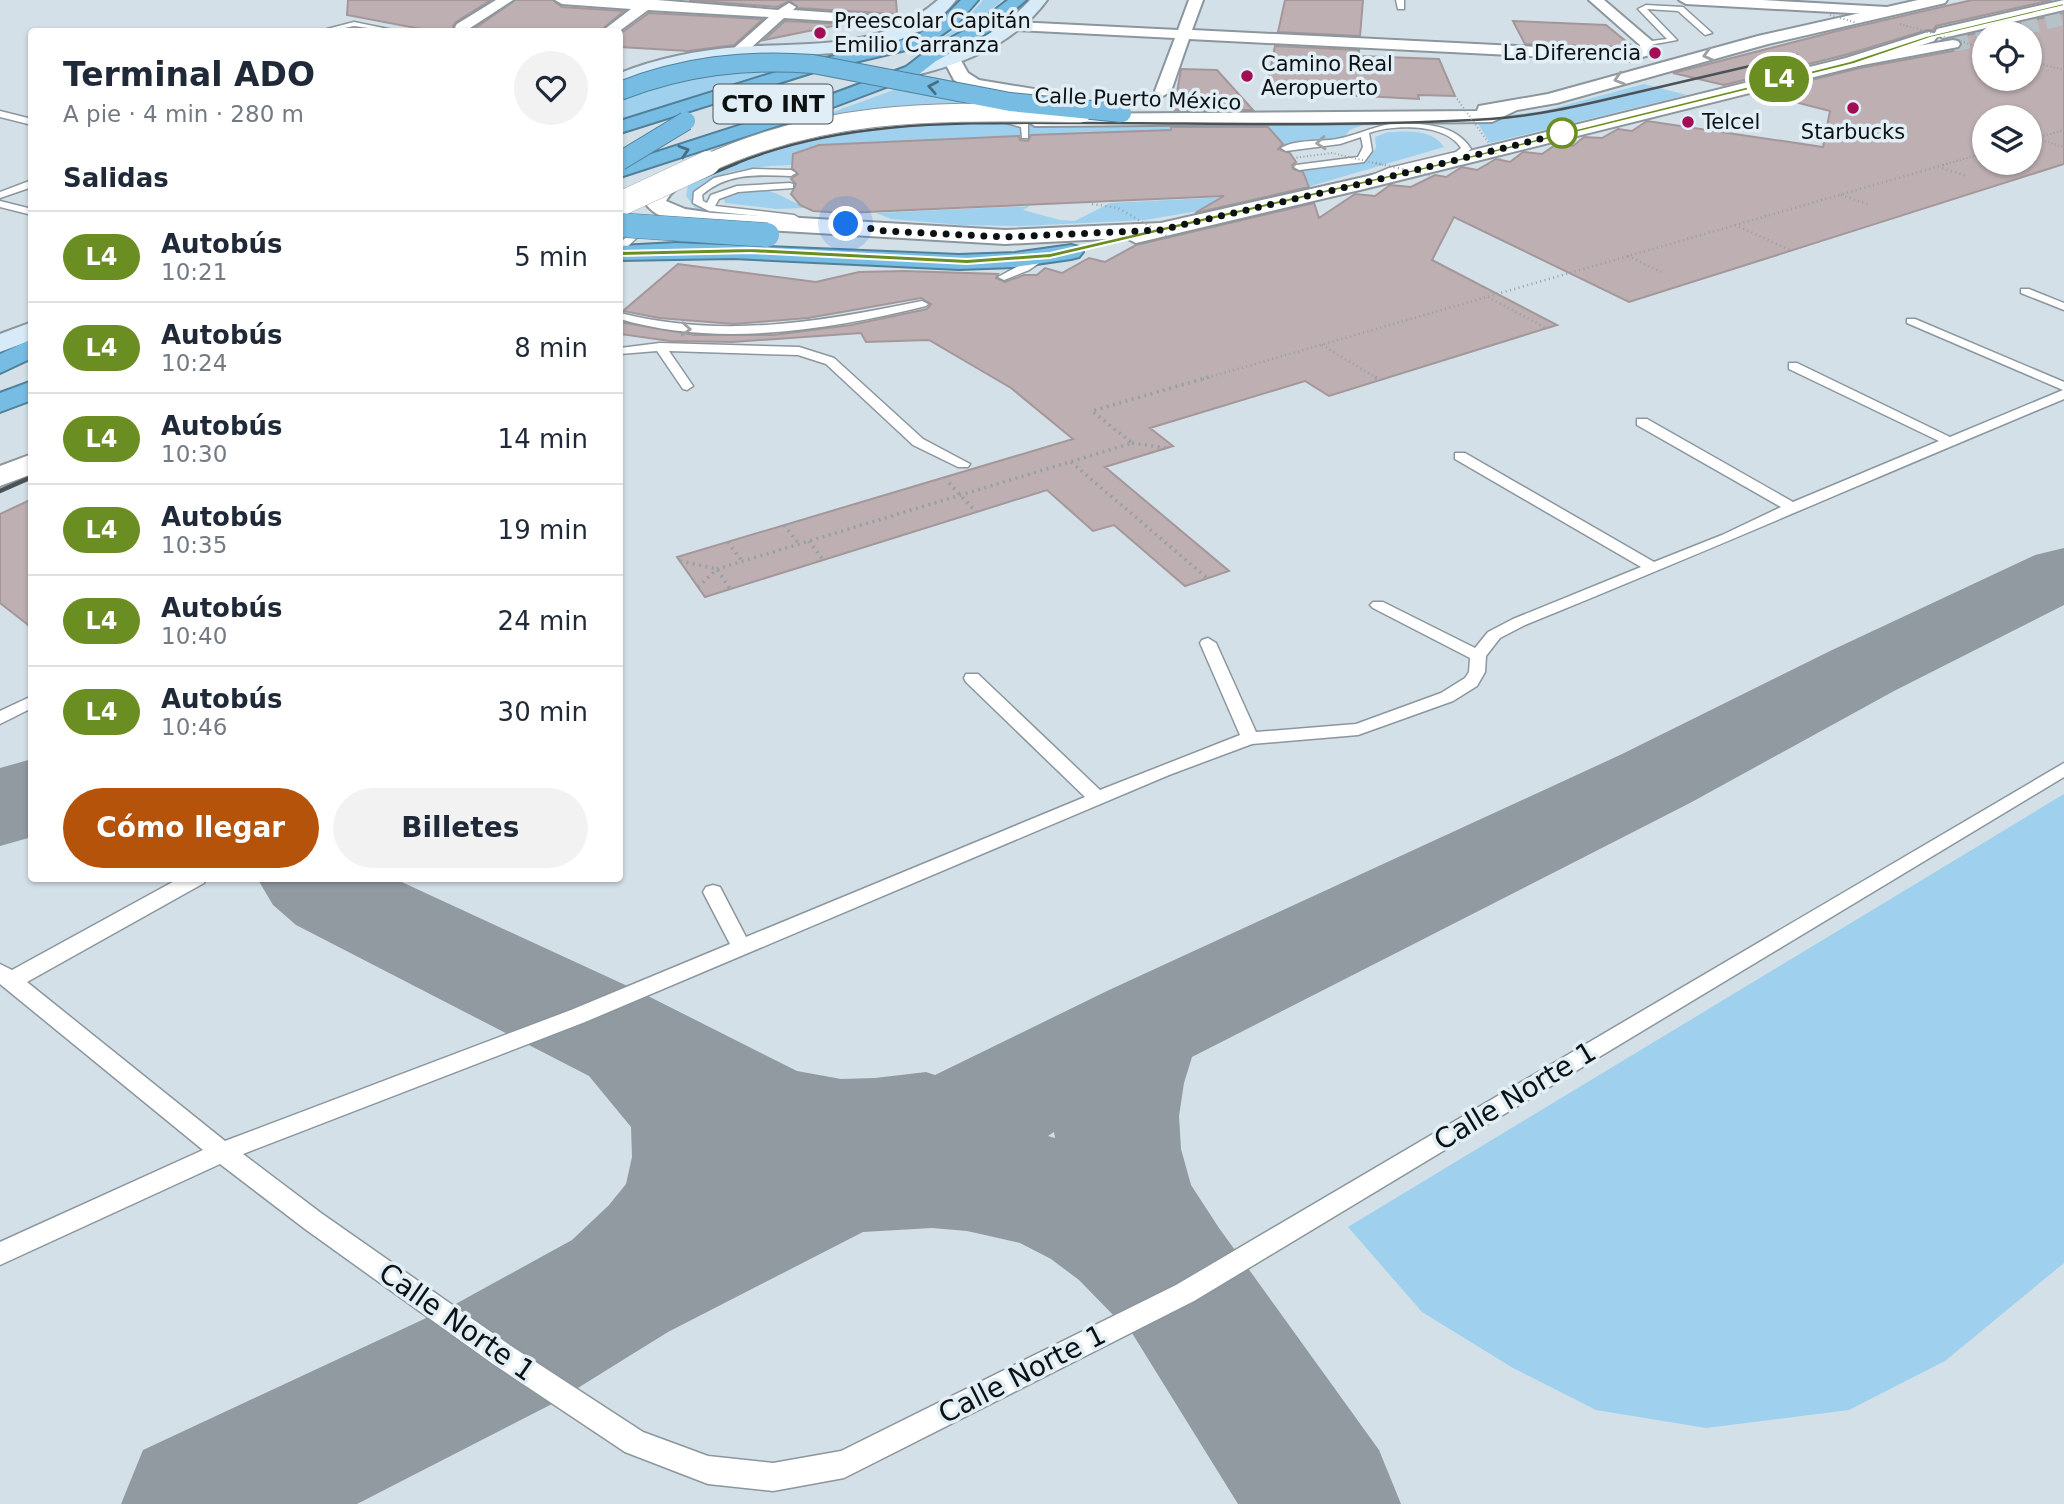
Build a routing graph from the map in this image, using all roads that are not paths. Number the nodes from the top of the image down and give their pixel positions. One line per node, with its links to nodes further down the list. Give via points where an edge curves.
1 (506, 0): 18 (street)
2 (562, 0): 13 (street)
3 (796, 0): 16 (street)
4 (948, 0): 22 (main road, CTO INT)
5 (970, 0): 22 (highway, CTO INT, via 951,20)
6 (1018, 0): 33 (highway, CTO INT, via 992,22)
7 (1039, 0): 17 (main road, CTO INT)
8 (1196, 0): 24 (street)
9 (1596, 0): 27 (street)
10 (1686, 0): 12 (street)
11 (1939, 0): 15 (street)
12 (1743, 2): 15 (street)
13 (648, 3): 16 (street); 21 (street)
14 (2064, 5): 25 (street)
15 (1896, 6): 26 (street)
16 (779, 15): 22 (street); 29 (street)
17 (1014, 26): 24 (street); 31 (main road, CTO INT)
18 (462, 27)
19 (336, 28): 20 (lane, via 354,24)
20 (374, 28)
21 (614, 28)
22 (922, 32): 29 (main road, CTO INT, via 862,43); 30 (highway); 49 (highway, CTO INT, via 849,78)
23 (1708, 33): 27 (lane, via 1680,9 1646,7 1642,9 1673,40)
24 (1182, 35): 27 (street, via 1598,55 1641,54); 38 (street)
25 (1941, 38): 28 (street); 28 (street)
26 (1764, 40): 28 (street, via 1812,40); 32 (street, one-way to 32)
27 (1647, 45)
28 (1843, 51): 35 (street, via 1815,71)
29 (738, 52): 34 (main road, CTO INT, via 668,64)
30 (842, 61): 45 (highway); 50 (highway, bridge, via 743,95 686,121)
31 (956, 68): 33 (main road, CTO INT); 36 (street, Calle Puerto México, via 984,88 1029,96 1147,103 1443,103 1535,90); 42 (street, via 974,97)
32 (1651, 70): 35 (street, via 1656,82 1690,90 1754,76); 36 (street, one-way to 36)
33 (912, 71): 52 (highway, CTO INT, one-way to 33)
34 (623, 78)
35 (1784, 78): 54 (street)
36 (1587, 89): 39 (street)
37 (623, 90): 40 (highway, one-way to 37, bridge, via 1010,102 788,62 700,66)
38 (1163, 91)
39 (1510, 107): 40 (street, via 1456,104); 44 (street, via 1492,116)
40 (1122, 113): 58 (street, bridge, via 906,114 831,123 754,145)
41 (0, 114): 43 (lane)
42 (1006, 120): 44 (street); 47 (lane, via 1025,126); 61 (street, via 880,124 828,131 713,162 669,181 655,201)
43 (28, 121)
44 (1387, 123): 46 (lane); 54 (lane, via 1439,130 1461,140 1466,149)
45 (623, 126)
46 (1364, 133): 48 (lane, one-way to 48); 51 (lane, via 1368,146 1361,160)
47 (1025, 136)
48 (1286, 148)
49 (623, 153)
50 (623, 160)
51 (1299, 167)
52 (623, 171)
53 (791, 173): 60 (lane, via 752,172 707,183 697,194 698,203)
54 (1364, 183): 65 (street)
55 (28, 184): 57 (lane)
56 (790, 186): 60 (lane, via 737,189 715,197)
57 (0, 195)
58 (623, 203)
59 (0, 204): 62 (lane)
60 (709, 208): 64 (lane)
61 (663, 209): 64 (street, via 713,220); 67 (lane)
62 (28, 211)
63 (623, 225): 66 (highway, bridge)
64 (885, 231): 65 (street, via 1005,237)
65 (1166, 234): 68 (street)
66 (768, 243): 68 (highway); 69 (highway); 70 (highway, via 943,261)
67 (623, 245)
68 (1071, 252): 70 (highway)
69 (623, 253)
70 (1041, 257): 71 (lane)
71 (1004, 277)
72 (2025, 292): 74 (lane)
73 (922, 304): 78 (lane)
74 (2064, 307)
75 (808, 310): 78 (lane)
76 (623, 317): 78 (lane, one-way to 78, via 687,329)
77 (1911, 321): 89 (lane)
78 (784, 326)
79 (28, 332): 80 (main road)
80 (0, 344)
81 (660, 347): 83 (lane); 88 (lane); 98 (lane, via 816,355 830,361 918,442)
82 (28, 349): 85 (highway)
83 (623, 351)
84 (28, 359): 87 (highway)
85 (0, 365)
86 (1793, 366): 96 (lane)
87 (0, 370)
88 (687, 386)
89 (2064, 387)
90 (28, 391): 92 (highway)
91 (2064, 394): 96 (lane)
92 (0, 404)
93 (28, 404): 94 (highway)
94 (0, 414)
95 (1642, 422): 101 (lane)
96 (1948, 441): 101 (lane)
97 (1460, 456): 102 (lane)
98 (963, 464)
99 (28, 465): 100 (street)
100 (0, 477)
101 (1792, 507): 102 (lane)
102 (1651, 567): 105 (lane, via 1519,622 1494,635)
103 (1378, 605): 105 (lane)
104 (1208, 643): 109 (lane)
105 (1478, 656): 109 (lane, via 1471,682 1447,697 1358,729)
106 (972, 678): 111 (lane)
107 (28, 703): 108 (lane)
108 (0, 718)
109 (1250, 738): 111 (lane)
110 (2064, 769): 116 (lane, Calle Norte 1, via 1185,1293 844,1464 773,1477 747,1475 708,1470 635,1442 502,1355)
111 (1096, 797): 114 (lane)
112 (189, 882): 115 (lane)
113 (713, 892): 114 (lane)
114 (742, 948): 116 (lane)
115 (5, 976): 116 (lane, Calle Norte 1)
116 (222, 1152): 117 (lane)
117 (0, 1254)

